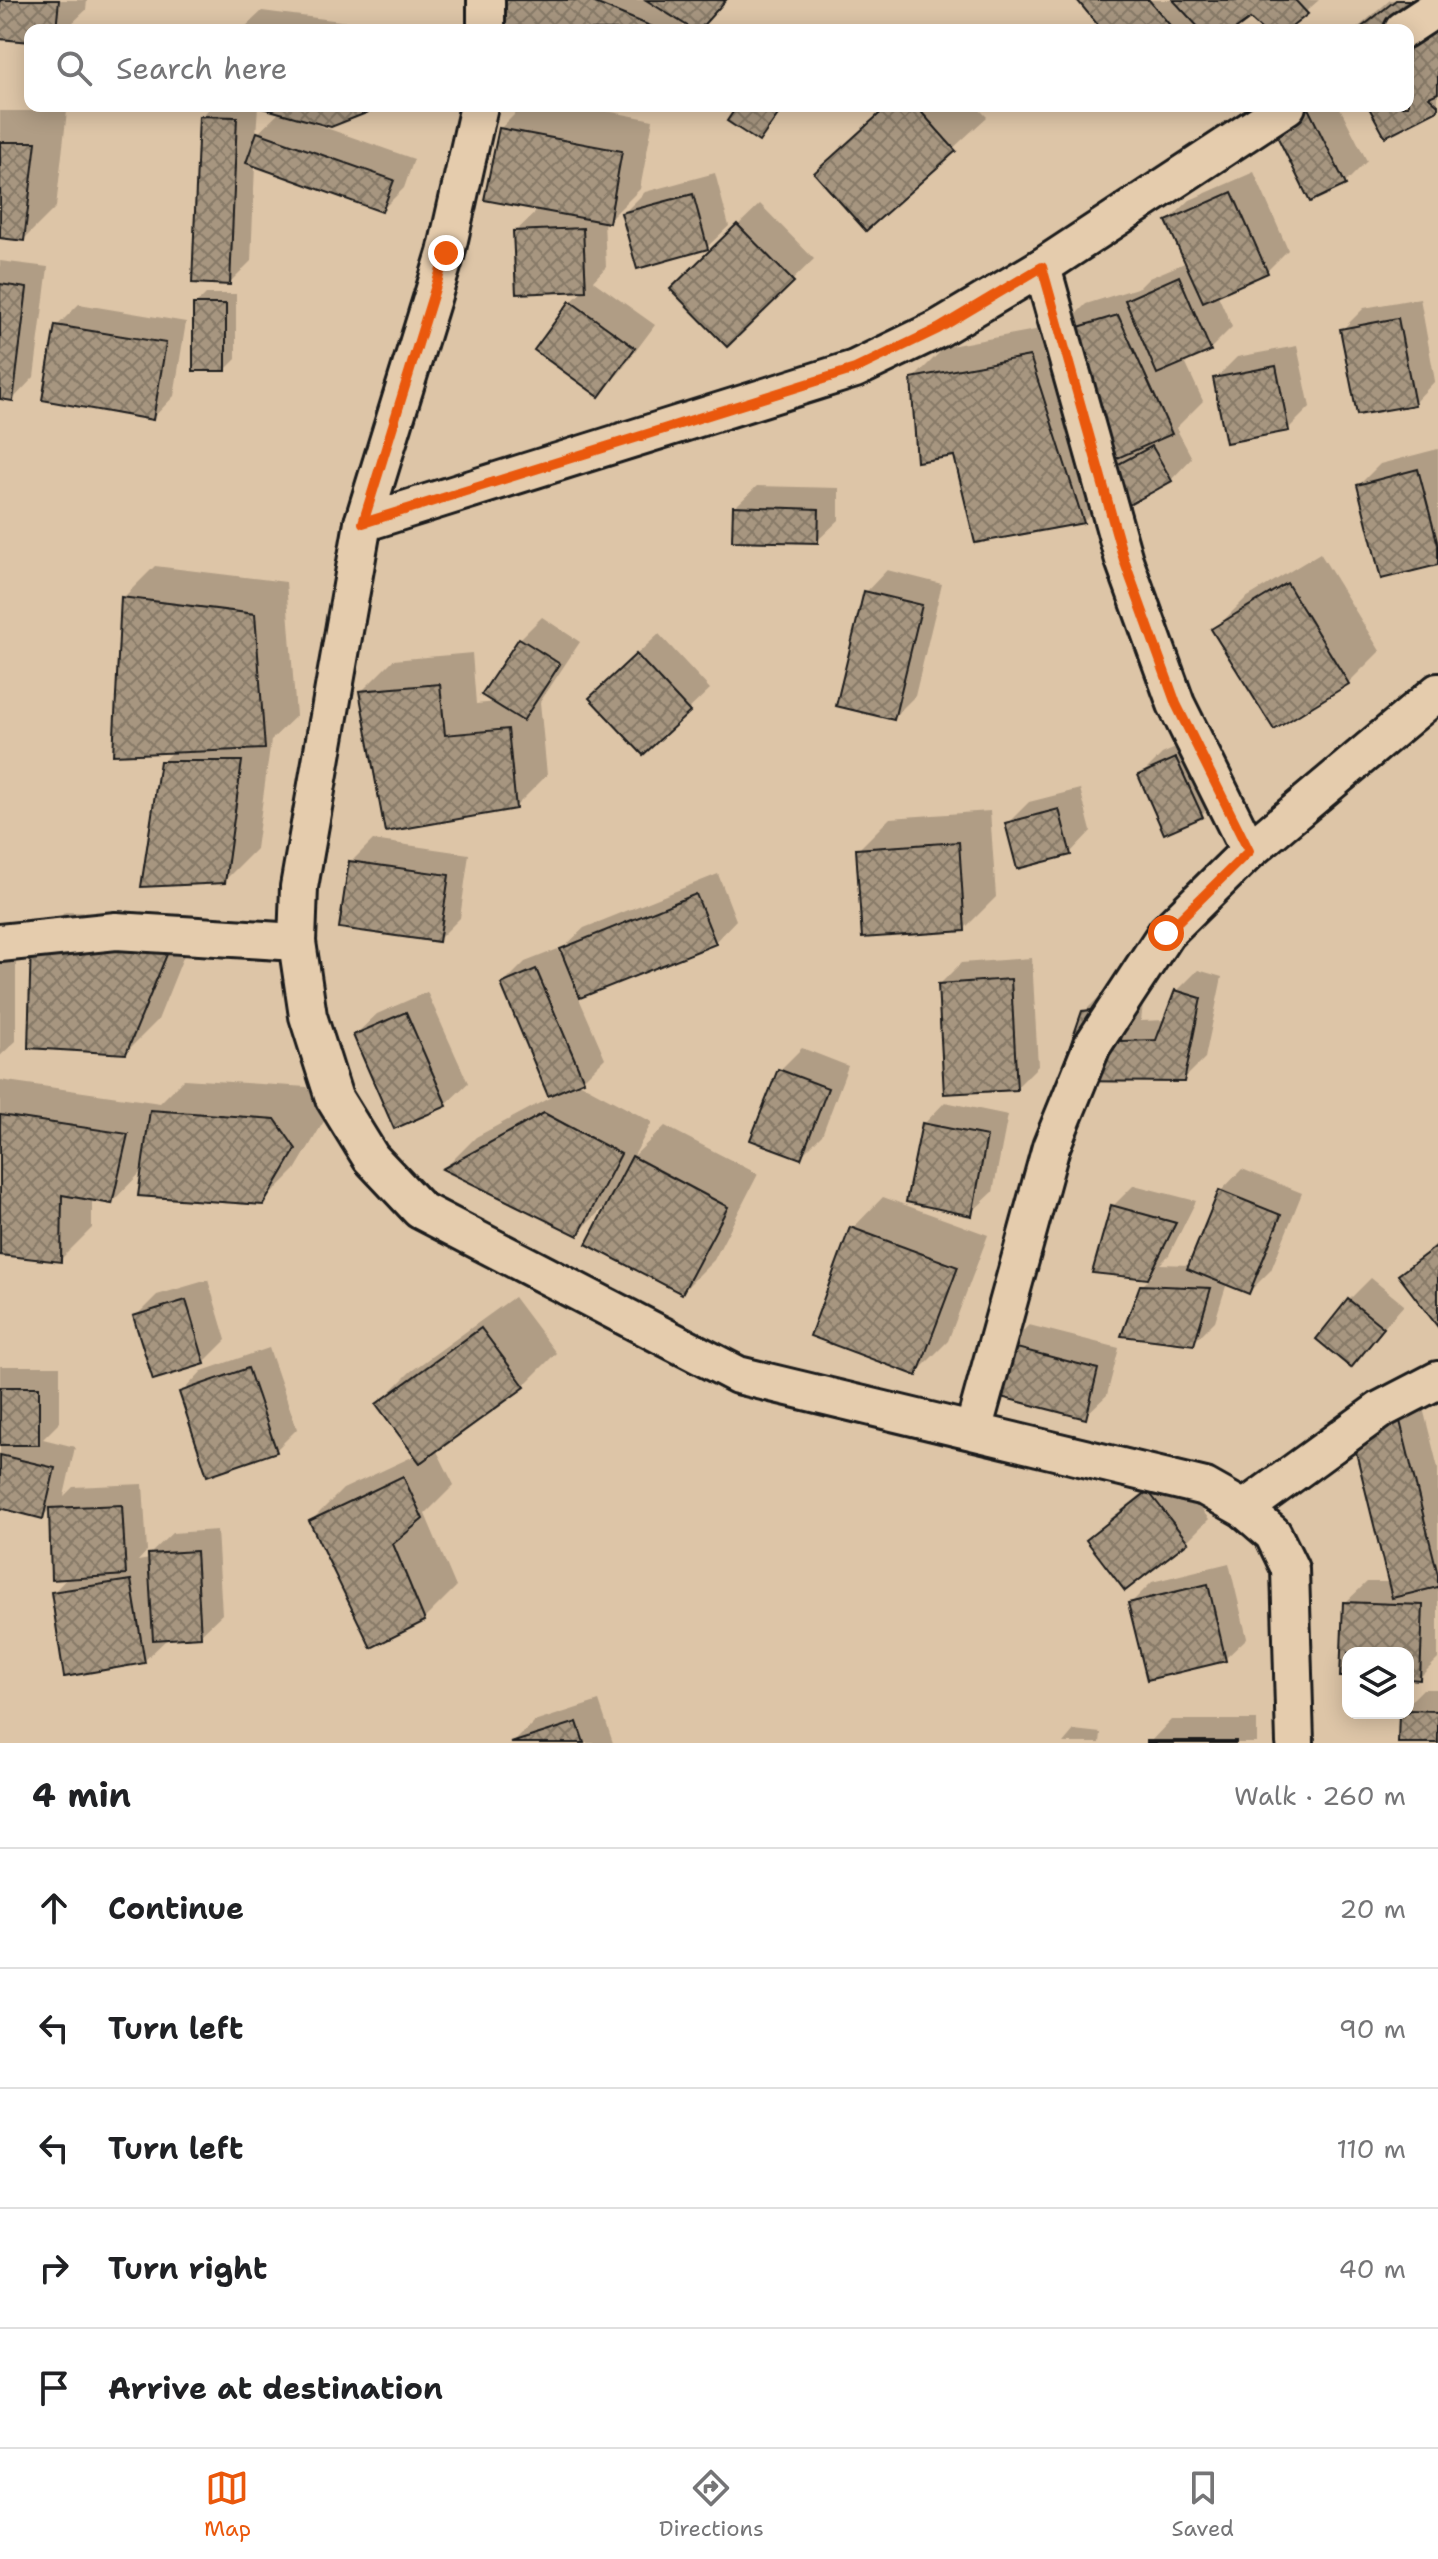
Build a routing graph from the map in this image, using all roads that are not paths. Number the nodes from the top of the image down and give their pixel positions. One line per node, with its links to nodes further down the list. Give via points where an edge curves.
1 (486, 0): 3 (street)
2 (1438, 7): 4 (street)
3 (486, 24)
4 (1412, 24)
5 (478, 112): 8 (street, via 446,253)
6 (1278, 112): 7 (street)
7 (1042, 267): 8 (street, via 938,329 855,369); 10 (street, via 1124,560 1176,704)
8 (363, 523): 11 (street, via 299,887)
9 (1438, 692): 10 (street)
10 (1249, 851): 14 (street, via 1166,933 1092,1046 1051,1147)
11 (297, 942): 12 (street, via 116,931); 14 (street, via 308,1016 334,1098 371,1158 420,1210 738,1375)
12 (0, 943)
13 (1438, 1380): 15 (street, via 1380,1410)
14 (973, 1431): 15 (street, via 1205,1487)
15 (1244, 1509): 16 (street, via 1273,1534 1290,1569)
16 (1295, 1743)

